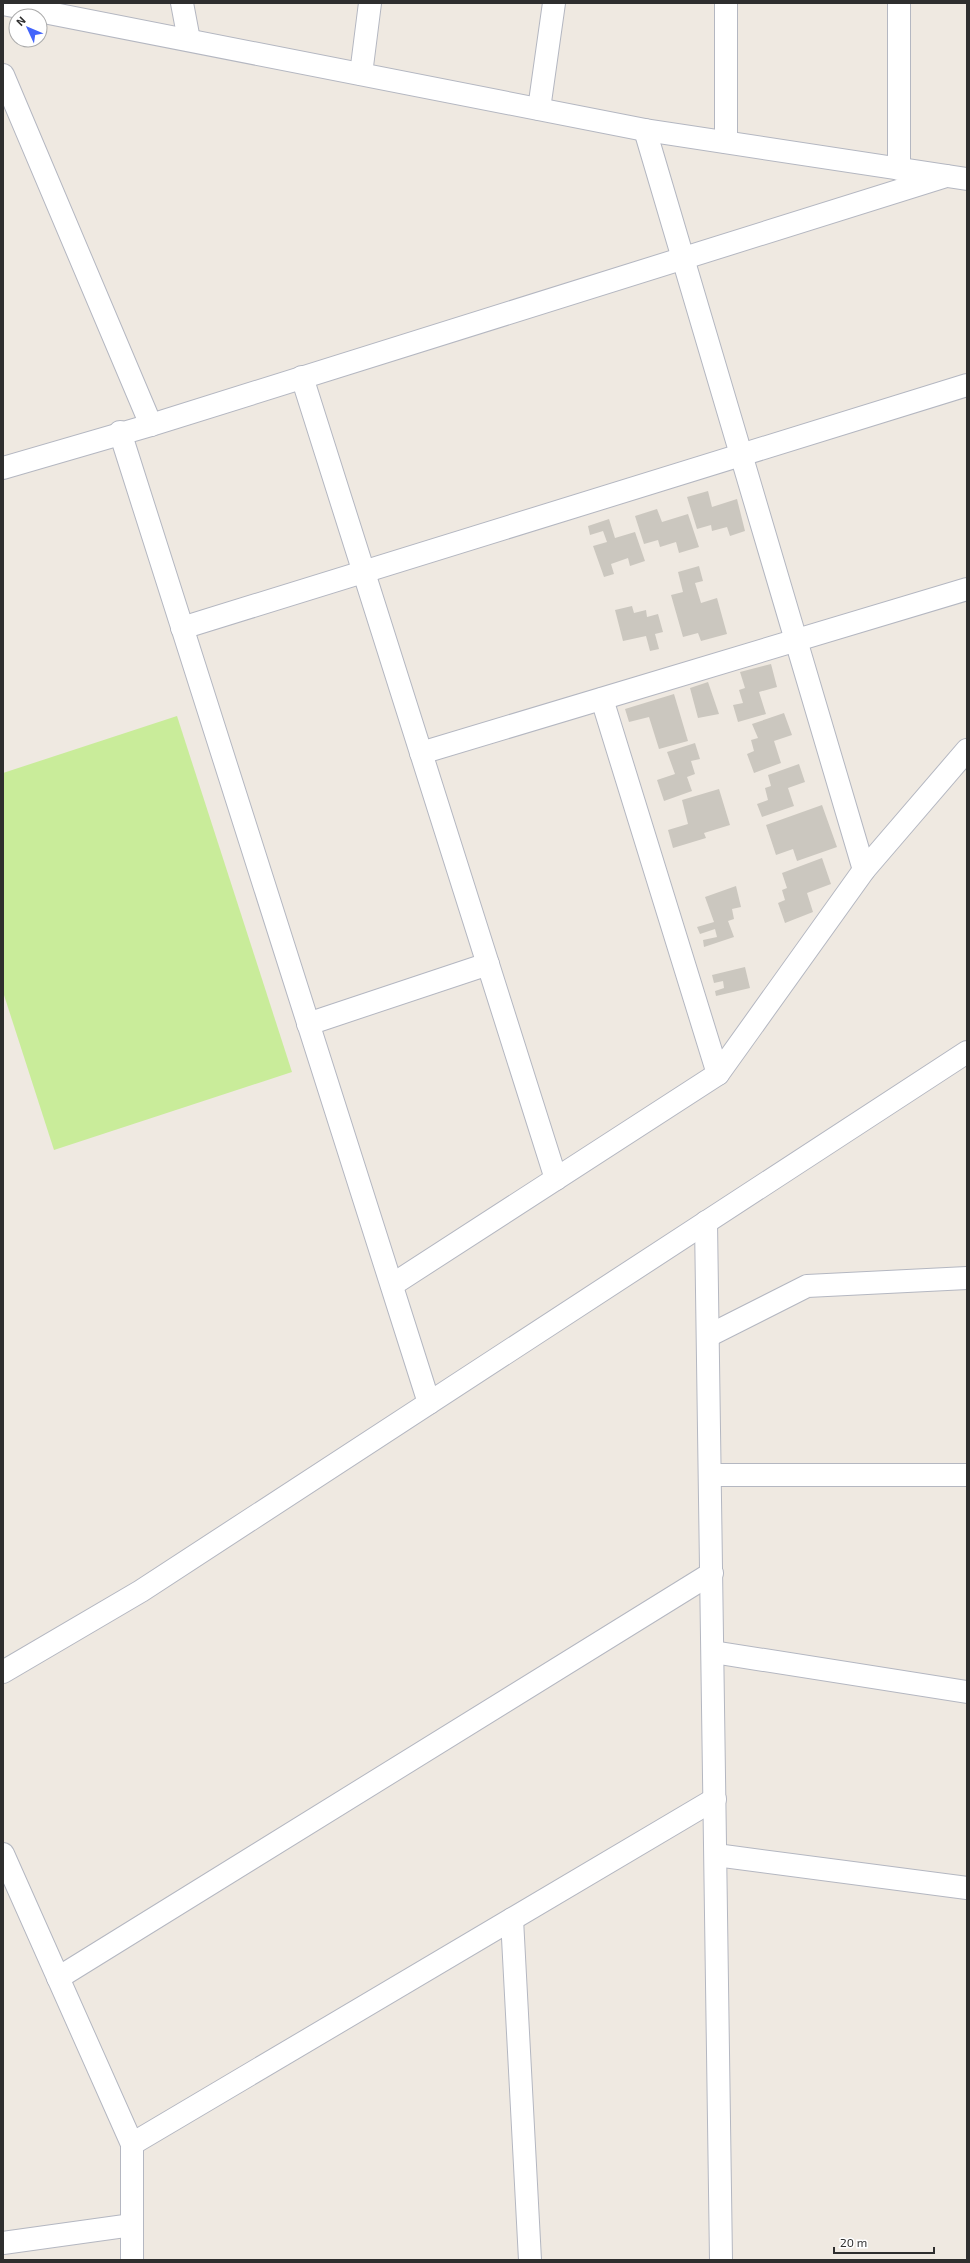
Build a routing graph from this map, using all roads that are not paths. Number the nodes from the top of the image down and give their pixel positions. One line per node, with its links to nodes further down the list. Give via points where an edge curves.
1 (182, 3): 7 (street)
2 (370, 3): 8 (street)
3 (554, 3): 10 (street)
4 (726, 3): 12 (street)
5 (900, 3): 13 (street)
6 (3, 4): 7 (street)
7 (189, 40): 8 (street)
8 (361, 74): 10 (street)
9 (3, 75): 19 (street)
10 (539, 109): 11 (street)
11 (645, 130): 12 (street); 16 (street)
12 (726, 142): 13 (street)
13 (898, 168): 14 (street)
14 (946, 176): 15 (street); 16 (street)
15 (967, 179)
16 (683, 258): 17 (street); 21 (street)
17 (302, 378): 19 (street); 23 (street)
18 (967, 385): 21 (street)
19 (151, 425): 20 (street)
20 (120, 432): 22 (street); 25 (street)
21 (741, 455): 23 (street); 26 (street)
22 (3, 468)
23 (364, 572): 25 (street); 29 (street)
24 (967, 590): 26 (street)
25 (182, 628): 32 (street)
26 (796, 640): 27 (street); 30 (street)
27 (602, 698): 29 (street); 34 (street)
28 (967, 750): 30 (street)
29 (421, 753): 31 (street)
30 (864, 870): 34 (street)
31 (488, 964): 32 (street); 35 (street)
32 (308, 1024): 38 (street)
33 (967, 1052): 36 (street)
34 (718, 1074): 35 (street)
35 (556, 1179): 38 (street)
36 (706, 1222): 39 (street); 40 (street)
37 (967, 1278): 39 (street, via 807,1286)
38 (392, 1285): 40 (street)
39 (708, 1336): 41 (street)
40 (430, 1403): 45 (street, via 141,1591)
41 (710, 1475): 42 (street); 43 (street)
42 (967, 1475)
43 (712, 1573): 44 (street); 52 (street)
44 (713, 1652): 46 (street); 47 (street)
45 (3, 1672)
46 (967, 1692)
47 (715, 1799): 49 (street); 51 (street)
48 (3, 1854): 52 (street)
49 (716, 1855): 50 (street); 58 (street)
50 (967, 1888)
51 (512, 1919): 53 (street); 57 (street)
52 (58, 1978): 53 (street)
53 (132, 2144): 54 (street)
54 (132, 2225): 55 (street); 56 (street)
55 (3, 2243)
56 (132, 2260)
57 (530, 2260)
58 (721, 2260)

